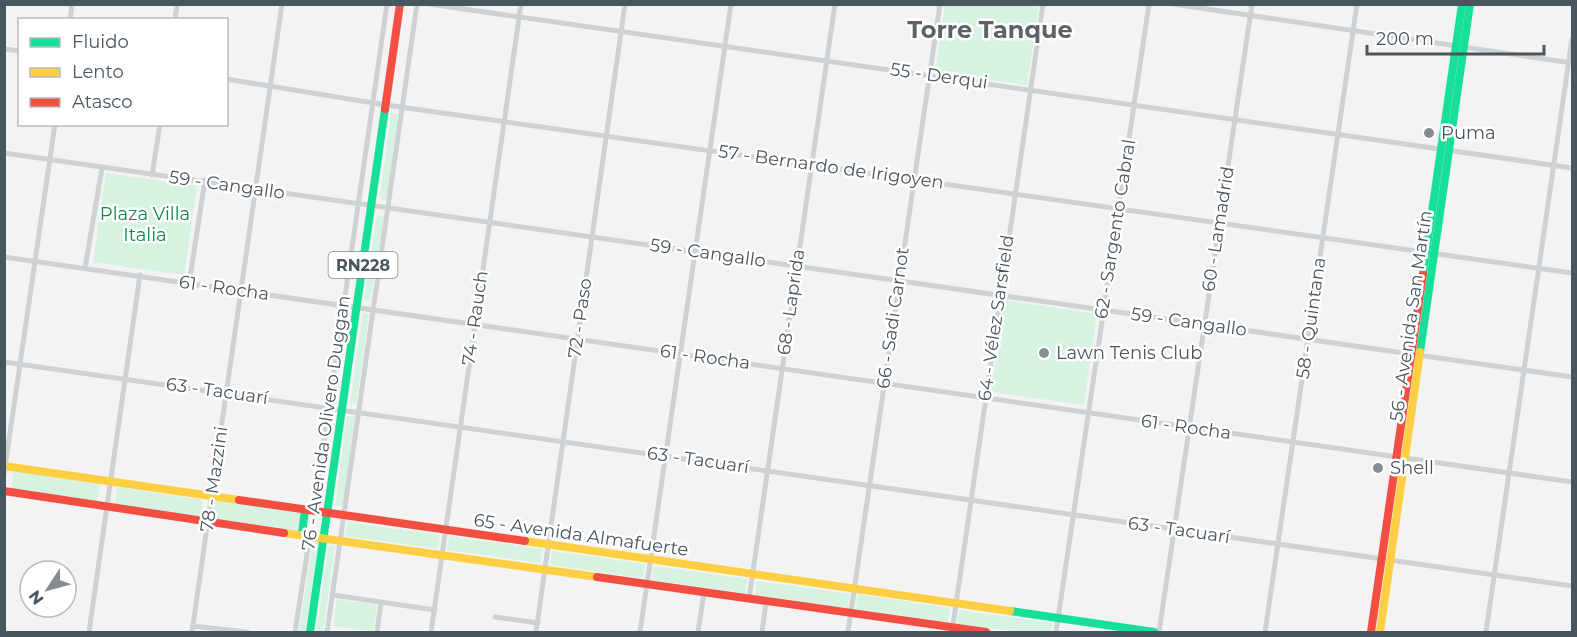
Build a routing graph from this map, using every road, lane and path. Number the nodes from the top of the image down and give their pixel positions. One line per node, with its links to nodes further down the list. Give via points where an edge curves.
1 (282, 4): 29 (street, 78 - Mazzini)
2 (387, 4): 31 (street, 76 - Avenida Olivero Duggan)
3 (400, 4): 33 (main road, 76 - Avenida Olivero Duggan / RN228)
4 (417, 4): 34 (street, 76 - Avenida Olivero Duggan)
5 (429, 4): 18 (street, 55 - Derqui)
6 (520, 4): 18 (street, 74 - Rauch)
7 (625, 4): 20 (street, 72 - Paso)
8 (731, 4): 23 (street)
9 (835, 4): 25 (street, 68 - Laprida)
10 (940, 4): 27 (street, 66 - Sadi Carnot)
11 (1043, 4): 30 (street, 64 - Vélez Sarsfield)
12 (1149, 4): 32 (street, 62 - Sargento Cabral)
13 (1173, 4): 19 (street)
14 (1252, 4): 19 (street, 60 - Lamadrid)
15 (1357, 4): 21 (street, 58 - Quintana)
16 (1462, 4): 24 (main road, 56 - Avenida San Martín)
17 (1470, 4): 24 (main road, 56 - Avenida San Martín)
18 (519, 17): 20 (street, 55 - Derqui); 36 (street, 74 - Rauch)
19 (1251, 17): 21 (street); 35 (street, 60 - Lamadrid)
20 (621, 32): 23 (street, 55 - Derqui); 40 (street, 72 - Paso)
21 (1353, 33): 24 (street); 39 (street, 58 - Quintana)
22 (1572, 39): 26 (street)
23 (725, 45): 25 (street, 55 - Derqui); 41 (street)
24 (1460, 48): 26 (street); 42 (main road, 56 - Avenida San Martín); 43 (main road, 56 - Avenida San Martín)
25 (827, 60): 27 (street, 55 - Derqui); 46 (street, 68 - Laprida)
26 (1571, 63): 47 (street)
27 (930, 74): 30 (street, 55 - Derqui); 51 (street, 66 - Sadi Carnot)
28 (228, 79): 29 (street, 57 - Bernardo de Irigoyen)
29 (270, 85): 31 (street, 57 - Bernardo de Irigoyen); 53 (street, 78 - Mazzini)
30 (1031, 90): 32 (street, 55 - Derqui); 54 (street, 64 - Vélez Sarsfield)
31 (374, 103): 33 (street, 57 - Bernardo de Irigoyen); 55 (street, 76 - Avenida Olivero Duggan)
32 (1134, 103): 35 (street, 55 - Derqui); 58 (street, 62 - Sargento Cabral)
33 (386, 105): 34 (street, 57 - Bernardo de Irigoyen); 56 (main road, 76 - Avenida Olivero Duggan / RN228)
34 (403, 107): 36 (street, 57 - Bernardo de Irigoyen); 57 (street, 76 - Avenida Olivero Duggan)
35 (1236, 118): 39 (street, 55 - Derqui); 60 (street, 60 - Lamadrid)
36 (504, 120): 40 (street, 57 - Bernardo de Irigoyen); 59 (street, 74 - Rauch)
37 (56, 126): 45 (street)
38 (160, 126): 50 (street)
39 (1338, 134): 42 (street, 55 - Derqui); 62 (street, 58 - Quintana)
40 (607, 135): 41 (street, 57 - Bernardo de Irigoyen); 61 (street, 72 - Paso)
41 (708, 149): 46 (street, 57 - Bernardo de Irigoyen); 63 (street)
42 (1440, 149): 43 (street, 55 - Derqui); 64 (main road, 56 - Avenida San Martín)
43 (1449, 151): 47 (street, 55 - Derqui); 65 (main road, 56 - Avenida San Martín)
44 (4, 153): 45 (street, 59 - Cangallo)
45 (51, 159): 48 (street, 59 - Cangallo); 67 (street)
46 (811, 164): 51 (street, 57 - Bernardo de Irigoyen); 68 (street, 68 - Laprida)
47 (1553, 165): 49 (street, 55 - Derqui); 70 (street)
48 (102, 168): 50 (street, 59 - Cangallo); 69 (street)
49 (1572, 168)
50 (152, 175): 52 (street, 59 - Cangallo)
51 (913, 178): 54 (street, 57 - Bernardo de Irigoyen); 73 (street, 66 - Sadi Carnot)
52 (205, 180): 53 (street, 59 - Cangallo); 74 (street)
53 (255, 189): 55 (street, 59 - Cangallo); 75 (street, 78 - Mazzini)
54 (1014, 193): 58 (street, 57 - Bernardo de Irigoyen); 76 (street, 64 - Vélez Sarsfield)
55 (359, 204): 56 (street, 59 - Cangallo); 77 (street, 76 - Avenida Olivero Duggan)
56 (371, 205): 57 (street, 59 - Cangallo); 78 (main road, 76 - Avenida Olivero Duggan / RN228)
57 (388, 208): 59 (street, 59 - Cangallo); 79 (street, 76 - Avenida Olivero Duggan)
58 (1117, 208): 60 (street, 57 - Bernardo de Irigoyen); 80 (street, 62 - Sargento Cabral)
59 (489, 221): 61 (street, 59 - Cangallo); 81 (street, 74 - Rauch)
60 (1218, 222): 62 (street, 57 - Bernardo de Irigoyen); 82 (street, 60 - Lamadrid)
61 (592, 237): 63 (street, 59 - Cangallo); 83 (street, 72 - Paso)
62 (1323, 237): 64 (street, 57 - Bernardo de Irigoyen); 84 (street, 58 - Quintana)
63 (693, 251): 68 (street, 59 - Cangallo); 85 (street)
64 (1426, 252): 65 (street, 57 - Bernardo de Irigoyen); 86 (main road, 56 - Avenida San Martín)
65 (1436, 254): 70 (street, 57 - Bernardo de Irigoyen); 86 (main road, 56 - Avenida San Martín)
66 (4, 257): 67 (street, 61 - Rocha)
67 (34, 261): 69 (street, 61 - Rocha); 88 (street)
68 (795, 266): 73 (street, 59 - Cangallo); 89 (street, 68 - Laprida)
69 (85, 268): 72 (street, 61 - Rocha)
70 (1539, 268): 71 (street, 57 - Bernardo de Irigoyen); 90 (street)
71 (1572, 273)
72 (140, 275): 74 (street, 61 - Rocha); 92 (street)
73 (898, 279): 76 (street, 59 - Cangallo); 93 (street, 66 - Sadi Carnot)
74 (189, 284): 75 (street, 61 - Rocha)
75 (241, 290): 77 (street, 61 - Rocha); 94 (street, 78 - Mazzini)
76 (999, 295): 80 (street, 59 - Cangallo); 95 (street, 64 - Vélez Sarsfield)
77 (343, 304): 78 (street, 61 - Rocha); 96 (street, 76 - Avenida Olivero Duggan)
78 (358, 306): 79 (street, 61 - Rocha); 97 (main road, 76 - Avenida Olivero Duggan / RN228)
79 (373, 308): 81 (street, 61 - Rocha); 98 (street, 76 - Avenida Olivero Duggan)
80 (1102, 309): 82 (street, 59 - Cangallo); 99 (street, 62 - Sargento Cabral)
81 (474, 323): 83 (street, 61 - Rocha); 100 (street, 74 - Rauch)
82 (1204, 325): 84 (street, 59 - Cangallo); 101 (street, 60 - Lamadrid)
83 (577, 338): 85 (street, 61 - Rocha); 102 (street, 72 - Paso)
84 (1308, 338): 86 (street, 59 - Cangallo); 103 (street, 58 - Quintana)
85 (679, 353): 89 (street, 61 - Rocha); 104 (street)
86 (1416, 355): 90 (street, 59 - Cangallo); 105 (main road, 56 - Avenida San Martín)
87 (4, 362): 88 (street, 63 - Tacuarí)
88 (20, 364): 92 (street, 63 - Tacuarí); 106 (street)
89 (781, 368): 93 (street, 61 - Rocha); 107 (street, 68 - Laprida)
90 (1524, 370): 91 (street, 59 - Cangallo); 108 (street)
91 (1572, 377)
92 (125, 378): 94 (street, 63 - Tacuarí); 109 (street)
93 (884, 382): 95 (street, 61 - Rocha); 111 (street, 66 - Sadi Carnot)
94 (227, 392): 96 (street, 63 - Tacuarí); 113 (street, 78 - Mazzini)
95 (985, 397): 99 (street, 61 - Rocha); 114 (street, 64 - Vélez Sarsfield)
96 (330, 407): 97 (street, 63 - Tacuarí); 116 (street, 76 - Avenida Olivero Duggan)
97 (342, 410): 98 (street, 63 - Tacuarí); 117 (main road, 76 - Avenida Olivero Duggan / RN228)
98 (358, 411): 100 (street, 63 - Tacuarí); 119 (street, 76 - Avenida Olivero Duggan)
99 (1088, 412): 101 (street, 61 - Rocha); 118 (street, 62 - Sargento Cabral)
100 (460, 426): 102 (street, 63 - Tacuarí); 121 (street, 74 - Rauch)
101 (1190, 428): 103 (street, 61 - Rocha); 122 (street, 60 - Lamadrid)
102 (563, 441): 104 (street, 63 - Tacuarí); 127 (street, 72 - Paso)
103 (1293, 442): 105 (street, 61 - Rocha); 126 (street, 58 - Quintana)
104 (664, 455): 107 (street, 63 - Tacuarí); 129 (street)
105 (1401, 457): 108 (street, 61 - Rocha); 130 (main road, 56 - Avenida San Martín)
106 (5, 469): 109 (main road, 65 - Avenida Almafuerte)
107 (767, 469): 111 (street, 63 - Tacuarí); 132 (street, 68 - Laprida)
108 (1510, 472): 110 (street, 61 - Rocha); 133 (street)
109 (110, 482): 113 (main road, 65 - Avenida Almafuerte); 115 (street)
110 (1572, 482)
111 (869, 485): 114 (street, 63 - Tacuarí); 136 (street, 66 - Sadi Carnot)
112 (4, 491): 115 (main road)
113 (212, 496): 116 (main road, 65 - Avenida Almafuerte); 120 (street, 78 - Mazzini)
114 (971, 500): 118 (street, 63 - Tacuarí); 142 (street, 64 - Vélez Sarsfield)
115 (107, 507): 120 (main road); 150 (street)
116 (310, 511): 117 (main road, 65 - Avenida Almafuerte); 123 (main road)
117 (328, 514): 119 (main road, 65 - Avenida Almafuerte); 124 (main road, 76 - Avenida Olivero Duggan / RN228)
118 (1073, 514): 122 (street, 63 - Tacuarí); 146 (street, 62 - Sargento Cabral)
119 (344, 517): 121 (main road, 65 - Avenida Almafuerte); 125 (street, 76 - Avenida Olivero Duggan)
120 (208, 522): 123 (main road); 148 (street, 78 - Mazzini)
121 (445, 531): 127 (main road, 65 - Avenida Almafuerte); 128 (street, 74 - Rauch)
122 (1175, 531): 126 (street, 63 - Tacuarí); 166 (street, 60 - Lamadrid)
123 (306, 535): 124 (main road); 153 (street, 76 - Avenida Olivero Duggan)
124 (325, 538): 125 (main road); 154 (main road, 76 - Avenida Olivero Duggan / RN228)
125 (340, 542): 128 (main road); 138 (street, 76 - Avenida Olivero Duggan)
126 (1278, 544): 130 (street, 63 - Tacuarí); 167 (street, 58 - Quintana)
127 (548, 546): 129 (main road, 65 - Avenida Almafuerte); 131 (street, 72 - Paso)
128 (443, 554): 131 (main road); 143 (street, 74 - Rauch)
129 (650, 560): 132 (main road, 65 - Avenida Almafuerte); 134 (street)
130 (1386, 561): 133 (street, 63 - Tacuarí); 168 (main road, 56 - Avenida San Martín); 169 (main road, 56 - Avenida San Martín)
131 (544, 569): 134 (main road); 147 (street, 72 - Paso)
132 (752, 574): 136 (main road, 65 - Avenida Almafuerte); 139 (street, 68 - Laprida)
133 (1495, 575): 135 (street, 63 - Tacuarí); 170 (street)
134 (647, 584): 137 (main road); 159 (street)
135 (1572, 586)
136 (855, 589): 142 (main road, 65 - Avenida Almafuerte); 144 (street, 66 - Sadi Carnot)
137 (704, 593): 139 (main road); 160 (street)
138 (333, 595): 140 (street); 155 (street, 76 - Avenida Olivero Duggan)
139 (749, 599): 141 (main road)
140 (381, 602): 143 (street); 156 (street)
141 (766, 603): 144 (main road); 161 (street)
142 (956, 604): 146 (main road, 65 - Avenida Almafuerte); 149 (street, 64 - Vélez Sarsfield)
143 (435, 610): 157 (street, 74 - Rauch)
144 (850, 612): 149 (main road); 162 (street, 66 - Sadi Carnot)
145 (495, 617): 147 (street)
146 (1058, 618): 164 (street, 62 - Sargento Cabral); 165 (main road, 65 - Avenida Almafuerte)
147 (538, 623): 158 (street, 72 - Paso)
148 (193, 626): 151 (street, 78 - Mazzini); 152 (street)
149 (952, 630): 163 (main road)
150 (89, 633)
151 (192, 633)
152 (247, 633)
153 (295, 633)
154 (310, 633)
155 (327, 633)
156 (377, 633)
157 (431, 633)
158 (536, 633)
159 (640, 633)
160 (698, 633)
161 (762, 633)
162 (848, 633)
163 (986, 633)
164 (1056, 633)
165 (1154, 633)
166 (1159, 633)
167 (1265, 633)
168 (1371, 633)
169 (1380, 633)
170 (1486, 633)

